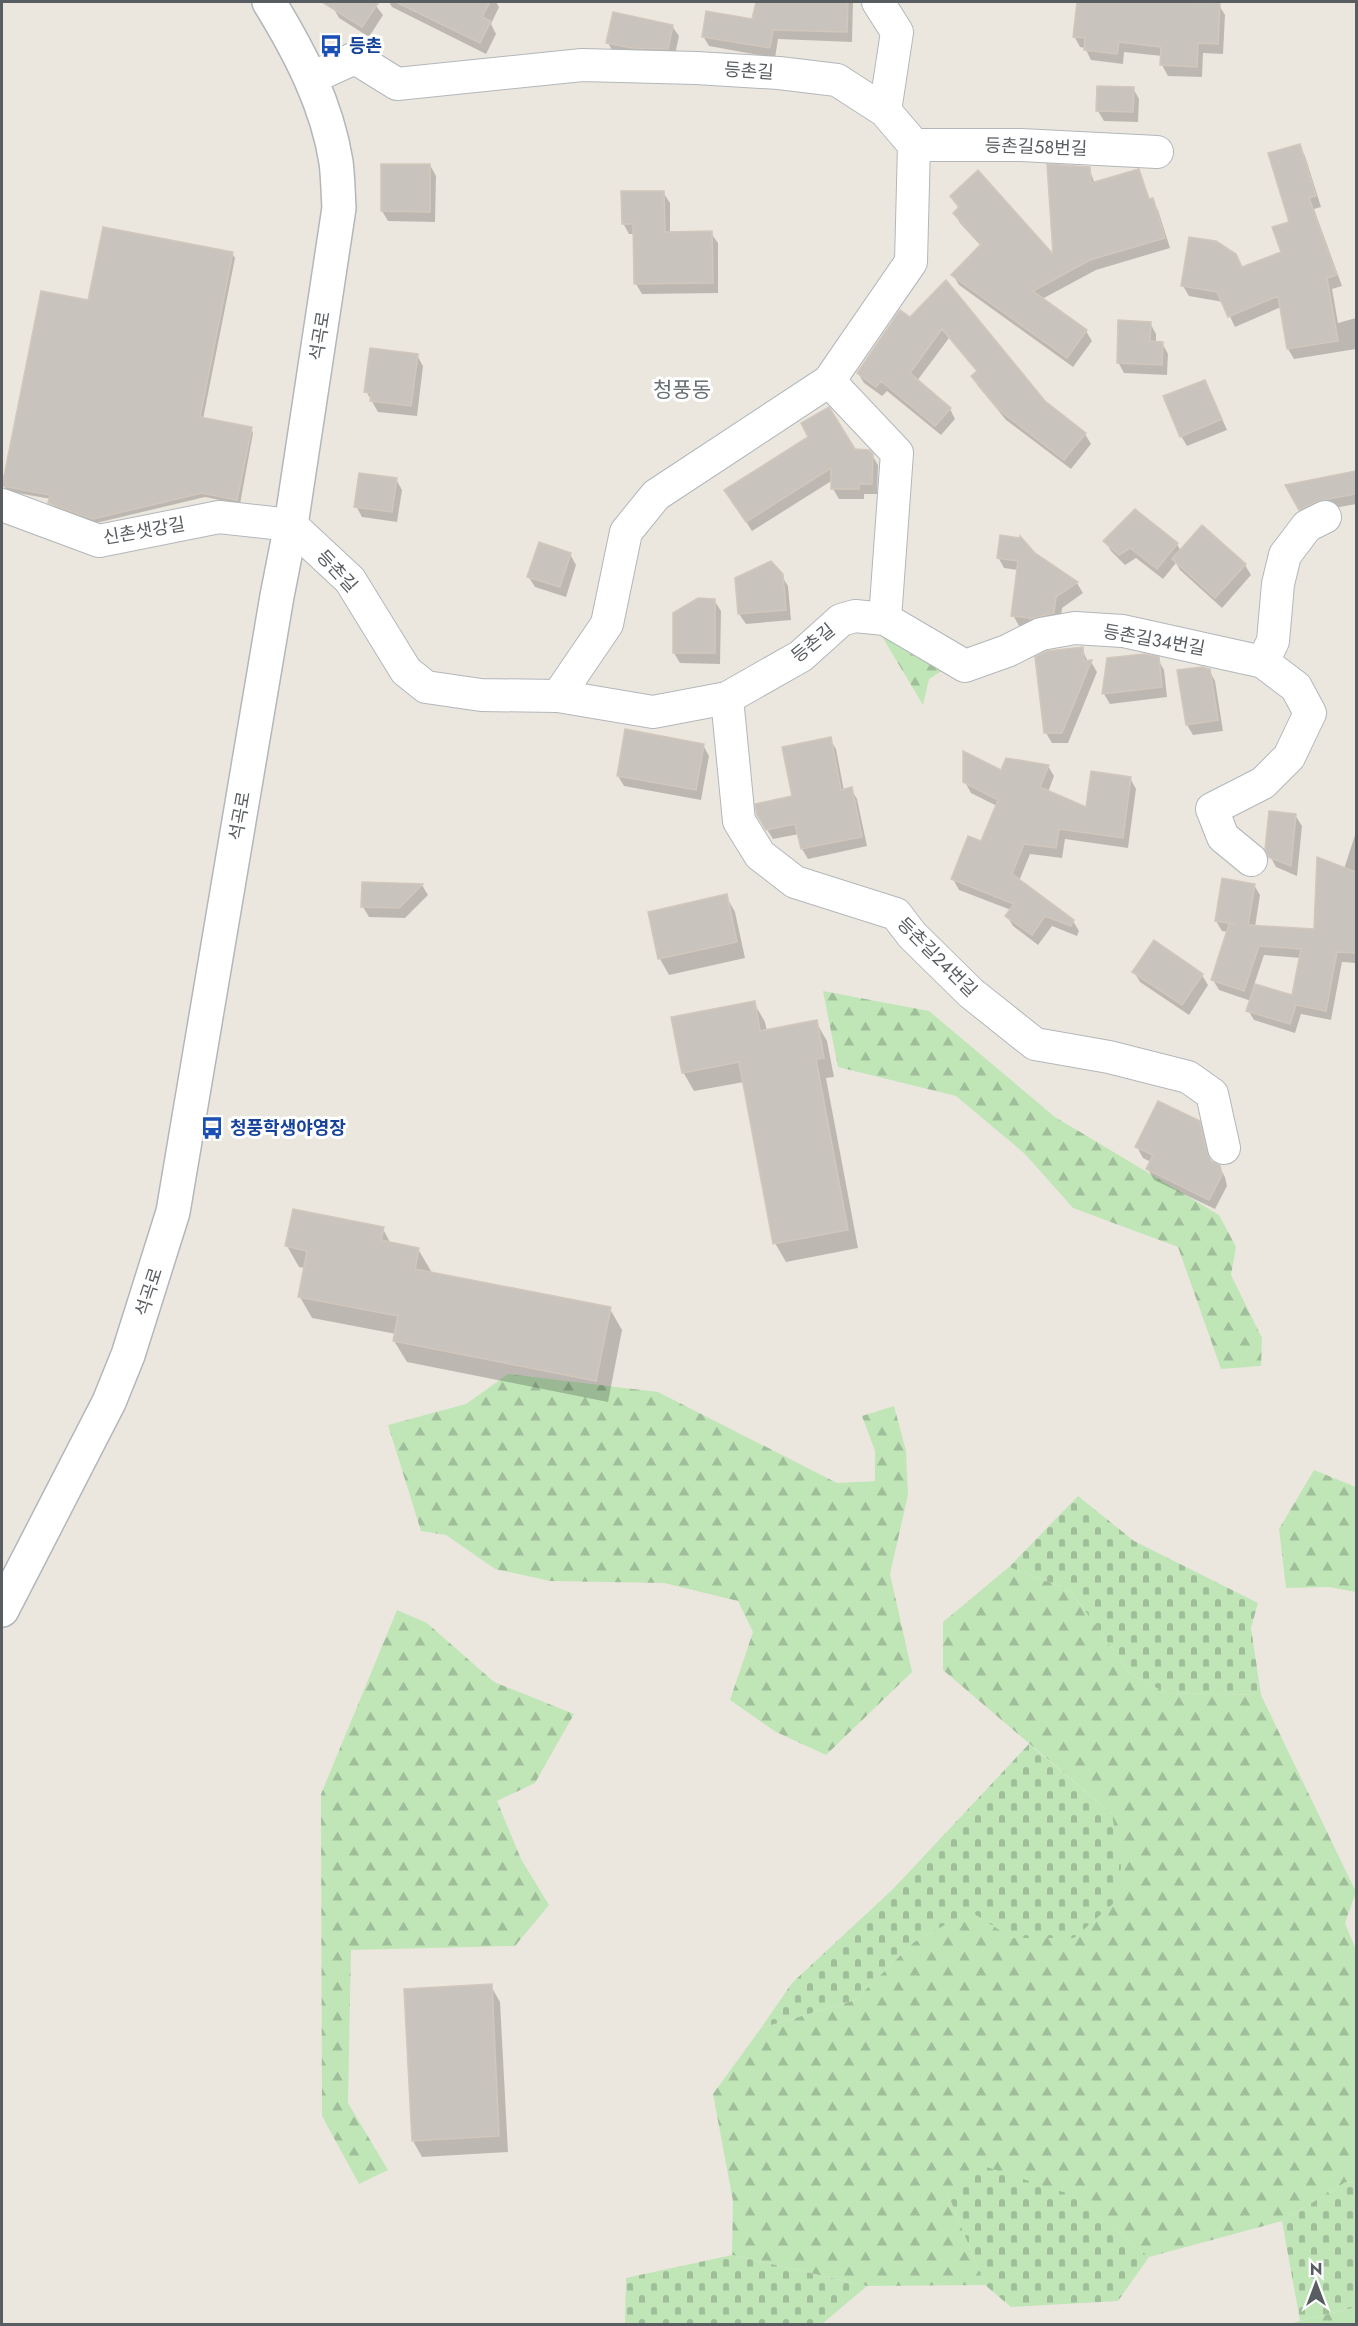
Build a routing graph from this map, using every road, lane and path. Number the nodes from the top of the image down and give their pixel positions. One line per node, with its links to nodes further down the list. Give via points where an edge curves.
1 (269, 2): 3 (street, 석곡로)
2 (878, 2): 4 (street, via 897,32)
3 (311, 78): 4 (street, 등촌길, via 355,58 397,84 582,66 696,68 837,80); 10 (street, 석곡로, via 336,163 339,208)
4 (885, 111): 5 (street, 등촌길)
5 (914, 145): 6 (street, 등촌길58번길, via 1021,145); 7 (street, via 911,262)
6 (1157, 152)
7 (829, 381): 11 (street, via 897,453); 13 (street, via 656,495 626,532 607,624)
8 (2, 505): 10 (street, 신촌샛강길, via 99,541 219,517)
9 (1325, 517): 12 (street, via 1307,526 1285,555 1273,641)
10 (291, 525): 13 (street, 등촌길, via 350,580 406,671 426,687 481,695); 17 (street, 석곡로, via 173,1212 128,1355 109,1402)
11 (885, 618): 12 (street, 등촌길34번길, via 965,666 1041,634 1075,628 1123,631); 14 (street, 등촌길, via 855,616 841,620 801,656)
12 (1263, 662): 15 (street, 등촌길34번길, via 1296,687 1310,713 1289,758 1263,783 1212,808 1223,837)
13 (558, 696): 14 (street, 등촌길, via 653,712)
14 (727, 698): 16 (street, 등촌길24번길, via 740,821 760,855 795,882 896,914 971,993 1035,1044 1188,1077 1212,1094)
15 (1251, 860)
16 (1224, 1148)
17 (2, 1610)

